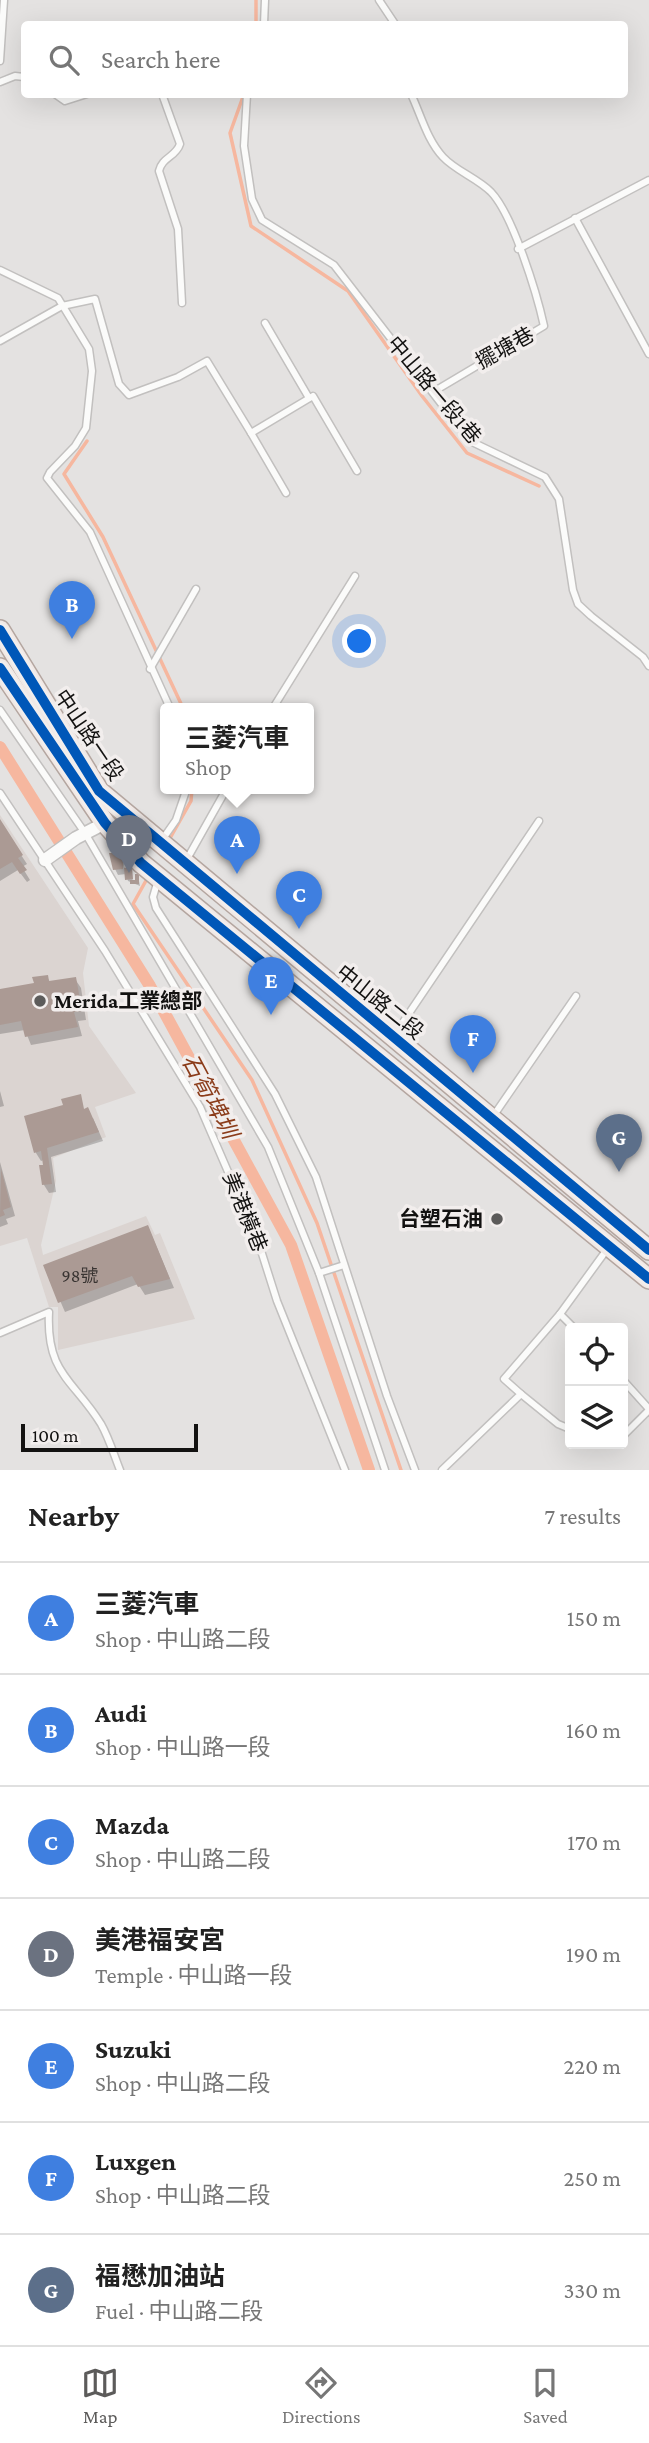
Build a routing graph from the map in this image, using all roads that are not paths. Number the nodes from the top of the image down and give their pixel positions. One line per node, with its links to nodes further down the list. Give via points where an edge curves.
1 (4, 0): 6 (lane)
2 (265, 0): 4 (lane)
3 (379, 0): 5 (lane)
4 (264, 21)
5 (393, 21)
6 (0, 61)
7 (21, 77): 8 (lane)
8 (0, 82)
9 (163, 98): 16 (lane, via 180,144 159,171 178,229)
10 (247, 98): 21 (lane, 中山路一段1巷, via 244,146 251,199 262,220 334,265)
11 (413, 98): 14 (lane, 擺塘巷, via 444,158 474,178 501,205)
12 (649, 180): 13 (lane)
13 (575, 218): 14 (lane); 20 (lane)
14 (518, 249): 21 (lane, 擺塘巷, via 538,296 544,326)
15 (0, 270): 17 (lane, via 58,298)
16 (182, 303)
17 (62, 306): 19 (lane); 23 (lane, via 95,299 119,384 129,396 207,361); 31 (lane, via 89,349 92,372 88,417 75,446 47,478 90,532)
18 (265, 323): 22 (lane)
19 (0, 341)
20 (649, 354)
21 (433, 392): 29 (lane, 中山路一段1巷, via 470,441 545,477 554,486 578,604)
22 (309, 398): 23 (lane); 24 (lane, via 313,396)
23 (251, 433): 25 (lane)
24 (357, 471)
25 (286, 494)
26 (355, 576): 33 (lane)
27 (196, 589): 31 (lane)
28 (0, 630): 41 (main road, 中山路一段, via 99,791)
29 (649, 666)
30 (0, 668): 39 (main road, 中山路一段)
31 (150, 669): 32 (lane)
32 (167, 703)
33 (276, 703)
34 (0, 710): 40 (lane)
35 (0, 793): 42 (lane, 美港橫巷)
36 (185, 794): 41 (lane)
37 (224, 794): 44 (lane)
38 (539, 821): 47 (lane)
39 (105, 823): 40 (street); 43 (main road, 中山路一段)
40 (81, 836): 42 (street); 52 (lane, via 268,1147)
41 (162, 846): 44 (main road, 中山路一段)
42 (45, 860): 63 (lane, 美港橫巷, via 200,1107 258,1241 276,1301)
43 (141, 863): 45 (main road, 中山路二段)
44 (184, 864): 47 (main road, 中山路二段)
45 (159, 879): 49 (main road, 中山路二段); 51 (lane, via 153,897 156,908 275,1094 316,1177)
46 (576, 996): 48 (lane)
47 (393, 1037): 48 (main road, 中山路二段)
48 (492, 1117): 50 (main road, 中山路二段)
49 (609, 1246): 53 (main road, 中山路二段); 54 (lane)
50 (648, 1246)
51 (344, 1265): 52 (lane); 65 (lane)
52 (319, 1273): 64 (lane)
53 (649, 1279)
54 (561, 1314): 55 (lane); 58 (lane, via 504,1379)
55 (569, 1323)
56 (0, 1333): 62 (lane, via 50,1312 48,1334 60,1374 101,1425)
57 (628, 1386): 59 (lane)
58 (521, 1394): 60 (lane); 66 (lane)
59 (649, 1409): 61 (lane)
60 (565, 1427)
61 (628, 1431)
62 (120, 1470)
63 (345, 1470)
64 (385, 1470)
65 (415, 1470)
66 (442, 1470)

